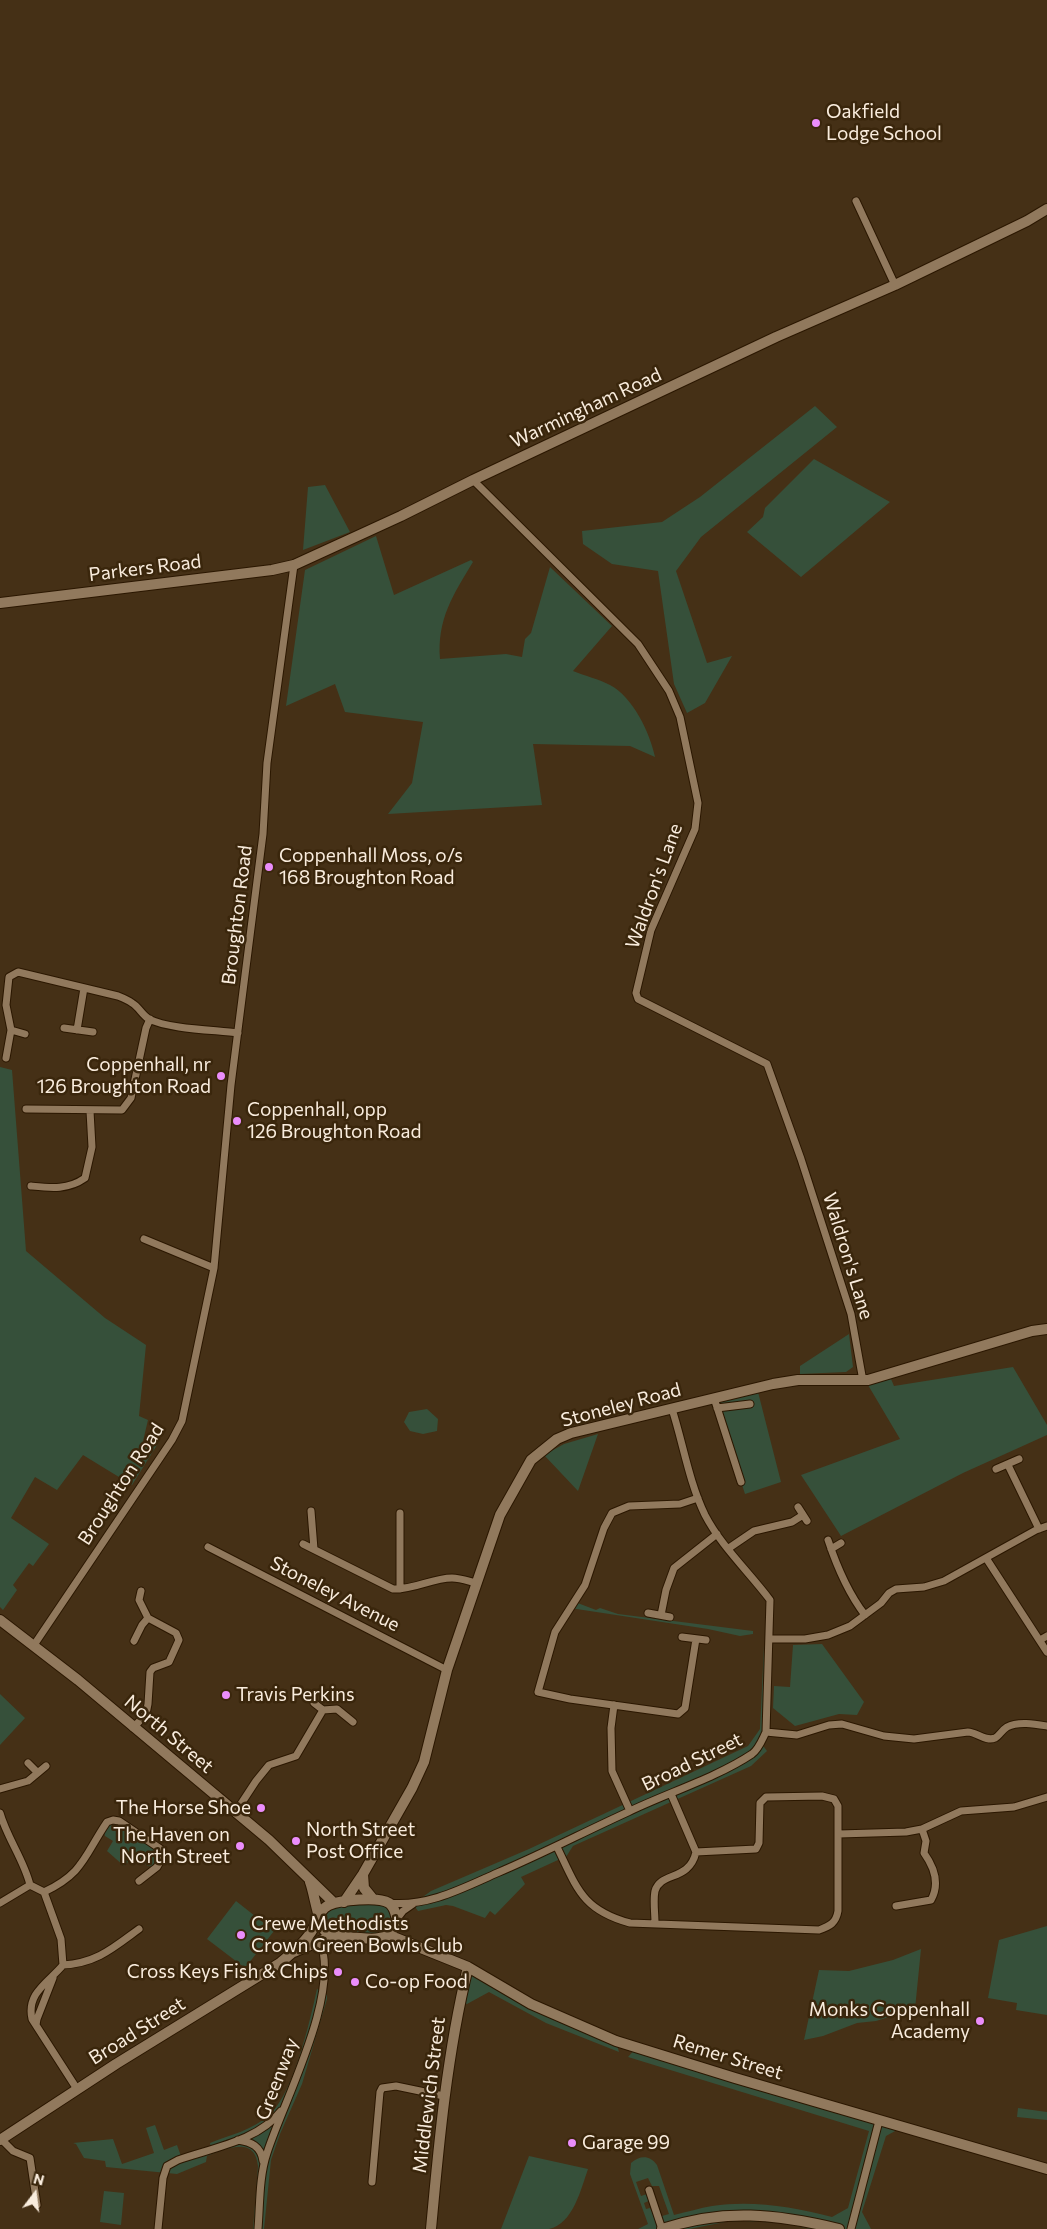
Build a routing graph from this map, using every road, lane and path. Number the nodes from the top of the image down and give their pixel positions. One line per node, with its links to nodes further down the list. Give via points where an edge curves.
1 (856, 201): 3 (street)
2 (1047, 210): 3 (street, Warmingham Road)
3 (895, 285): 4 (street, Warmingham Road, via 776,337)
4 (473, 480): 5 (street, Warmingham Road); 22 (street, Waldron's Lane, via 638,644 670,691 680,717 698,803 695,829 651,930 636,993 638,999 767,1064 851,1314)
5 (294, 565): 6 (street, Parkers Road); 13 (street, Broughton Road, via 267,763 263,834)
6 (0, 603)
7 (84, 988): 8 (street, via 133,1003); 10 (street, via 18,972 9,977 6,1005); 11 (street)
8 (150, 1019): 13 (street, via 174,1026); 17 (street, via 127,1105 122,1110)
9 (64, 1028): 11 (street)
10 (11, 1030): 14 (street); 15 (street)
11 (77, 1030): 12 (street)
12 (94, 1032)
13 (238, 1033): 20 (street, Broughton Road)
14 (25, 1034)
15 (6, 1058)
16 (26, 1109): 17 (street)
17 (90, 1111): 18 (street, via 92,1146 85,1178 75,1185 56,1188)
18 (31, 1186)
19 (144, 1239): 20 (street)
20 (214, 1268): 61 (street, Broughton Road, via 182,1421)
21 (1047, 1329): 22 (street, Stoneley Road)
22 (863, 1381): 23 (street, Stoneley Road, via 798,1380)
23 (716, 1403): 24 (street); 25 (street, Stoneley Road); 29 (street)
24 (750, 1404)
25 (672, 1409): 30 (street, Broad Street); 45 (street, Stoneley Road, via 571,1433 542,1449 531,1460 500,1515)
26 (1019, 1459): 27 (street)
27 (1008, 1465): 28 (street); 35 (street)
28 (996, 1469)
29 (742, 1482)
30 (698, 1498): 36 (street, Broad Street); 65 (street, via 680,1504 630,1506 612,1513 585,1585 555,1632 538,1692)
31 (798, 1507): 41 (street, via 805,1518 754,1531)
32 (311, 1511): 43 (street)
33 (400, 1514): 46 (street)
34 (1047, 1526): 35 (street)
35 (1039, 1529): 44 (street)
36 (717, 1534): 41 (street, Broad Street); 49 (street, via 674,1568)
37 (828, 1540): 42 (street)
38 (841, 1543): 42 (street)
39 (303, 1544): 43 (street)
40 (208, 1547): 63 (street, Stoneley Avenue)
41 (729, 1548): 57 (street, Broad Street, via 770,1600)
42 (831, 1549): 50 (street, via 851,1598)
43 (314, 1550): 46 (street, via 393,1589)
44 (986, 1558): 50 (street, via 944,1581 924,1587 896,1588); 59 (street)
45 (476, 1583): 46 (street, via 444,1578); 63 (street, Stoneley Road)
46 (400, 1589)
47 (141, 1591): 52 (street, via 139,1600)
48 (648, 1613): 49 (street)
49 (661, 1615): 51 (street)
50 (865, 1615): 57 (street, via 850,1626 828,1635)
51 (670, 1617)
52 (148, 1618): 60 (street); 69 (street, via 176,1633 179,1640 169,1662 150,1672 146,1714)
53 (0, 1620): 61 (street, North Street)
54 (1047, 1636): 59 (street)
55 (682, 1637): 56 (street)
56 (696, 1639): 58 (street); 65 (street, via 683,1711 678,1714)
57 (769, 1639): 70 (street, Broad Street)
58 (706, 1640)
59 (1040, 1640): 62 (street)
60 (134, 1641)
61 (34, 1645): 69 (street, North Street)
62 (1047, 1652)
63 (447, 1670): 84 (street, Stoneley Road, via 424,1762)
64 (314, 1703): 66 (street)
65 (614, 1705): 77 (street, via 612,1771)
66 (323, 1710): 67 (street, via 337,1709); 79 (street, via 296,1756 269,1765)
67 (353, 1722)
68 (1047, 1726): 70 (street, via 1012,1725 995,1738 988,1739 974,1732 914,1739 884,1736 842,1724 797,1735)
69 (134, 1728): 79 (street, North Street)
70 (766, 1732): 75 (street, Broad Street, via 754,1753)
71 (28, 1763): 73 (street)
72 (46, 1766): 73 (street)
73 (37, 1772): 74 (street, via 28,1781)
74 (0, 1789)
75 (671, 1794): 77 (street, Broad Street); 83 (street)
76 (1047, 1797): 80 (street, via 1014,1808 961,1810)
77 (630, 1811): 82 (street, Broad Street)
78 (0, 1812): 87 (street)
79 (235, 1813): 86 (street, North Street, via 269,1840)
80 (922, 1829): 81 (street); 94 (street, via 926,1841 924,1853 933,1865 934,1895 931,1900)
81 (839, 1834): 83 (street, via 838,1806 834,1799 822,1796 766,1798 760,1803 756,1849); 97 (street, via 838,1911 837,1920 830,1926 820,1930)
82 (558, 1847): 93 (street, Broad Street, via 435,1899); 97 (street, via 578,1890 590,1905 609,1917 630,1923)
83 (696, 1852): 97 (street, via 686,1871 659,1883 655,1892)
84 (363, 1874): 89 (street, via 364,1888); 90 (street, Stoneley Road)
85 (139, 1881): 88 (street, via 156,1867 164,1854 114,1820 107,1822 80,1866 67,1880)
86 (310, 1882): 90 (street, North Street); 95 (street, North Street)
87 (30, 1885): 88 (street); 92 (street)
88 (44, 1892): 104 (street, via 61,1939)
89 (373, 1899): 90 (street); 91 (street)
90 (339, 1903): 95 (street, Stoneley Road, via 325,1907)
91 (389, 1903): 93 (street, Broad Street); 96 (street)
92 (0, 1904)
93 (414, 1904): 96 (street, Broad Street)
94 (896, 1906)
95 (319, 1917): 99 (street, via 326,1932); 103 (street, Broad Street, via 310,1934)
96 (397, 1920): 100 (street); 102 (street, via 404,1936)
97 (655, 1923)
98 (139, 1929): 104 (street, via 99,1958)
99 (334, 1935): 100 (street, via 371,1939); 101 (street, Broad Street)
100 (385, 1936): 102 (street, Remer Street)
101 (320, 1941): 103 (street, Broad Street); 110 (street, Greenway, via 323,1948 323,1992 307,2049)
102 (413, 1945): 105 (street, Remer Street)
103 (294, 1952): 108 (street, Broad Street)
104 (63, 1965): 106 (street)
105 (468, 1967): 109 (street, Middlewich Street); 111 (street, Remer Street, via 538,2007 616,2041)
106 (53, 1977): 107 (street); 107 (street, via 32,1998 30,2012)
107 (36, 2025): 108 (street)
108 (77, 2089): 112 (street, Broad Street)
109 (444, 2096): 116 (street, via 396,2086 382,2088); 121 (street, Middlewich Street)
110 (285, 2106): 113 (street, via 266,2126); 114 (street, Greenway)
111 (879, 2121): 115 (street, Remer Street); 124 (street)
112 (1, 2140): 118 (street, via 13,2151 30,2158)
113 (237, 2140): 114 (street, via 258,2147); 119 (street, via 167,2166)
114 (264, 2165): 120 (street, Greenway)
115 (1047, 2169)
116 (372, 2182)
117 (649, 2190): 122 (street)
118 (37, 2205)
119 (158, 2229)
120 (258, 2229)
121 (432, 2229)
122 (662, 2229): 123 (street, via 703,2217 761,2215)
123 (839, 2229)
124 (851, 2229)

